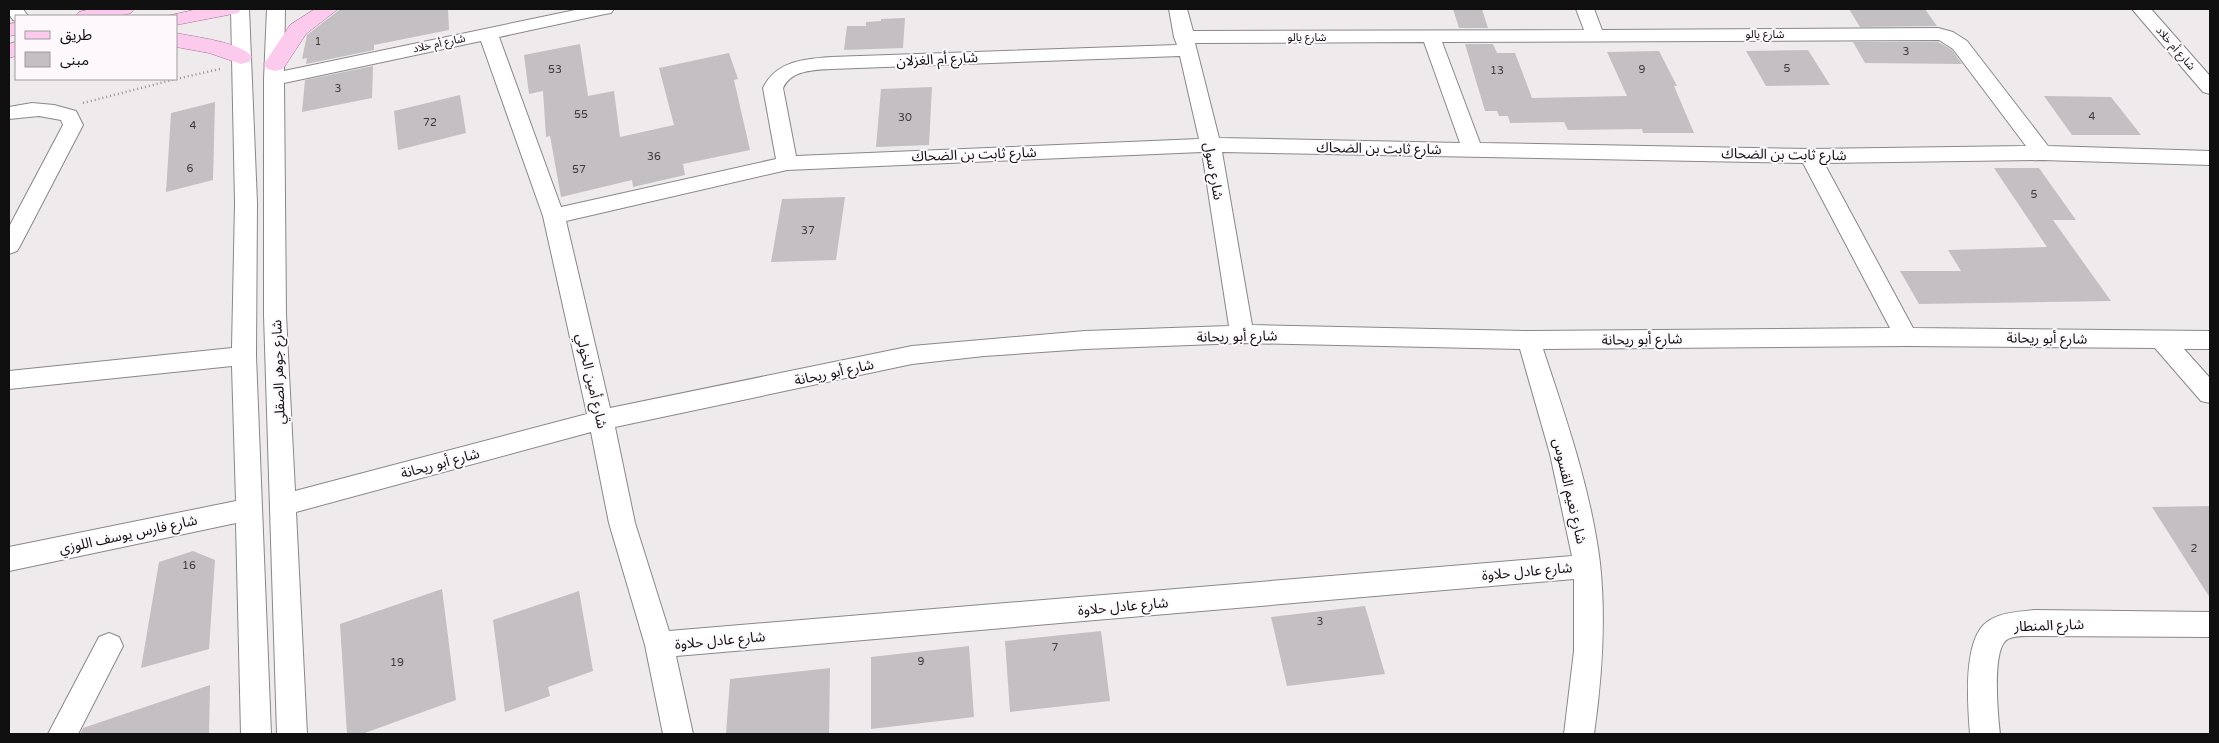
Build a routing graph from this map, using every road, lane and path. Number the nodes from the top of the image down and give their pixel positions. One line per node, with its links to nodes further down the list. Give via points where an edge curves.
1 (107, 9): 11 (main road)
2 (124, 9): 12 (main road)
3 (231, 9): 13 (main road)
4 (240, 9): 19 (street)
5 (276, 9): 20 (street, شارع جوهر الصقلي)
6 (328, 9): 20 (main road, via 298,30)
7 (605, 9): 14 (street, شارع أم خلاد)
8 (1178, 9): 18 (street, شارع سول)
9 (1585, 9): 15 (street)
10 (2141, 9): 23 (street, شارع أم خلاد)
11 (88, 15)
12 (91, 15)
13 (178, 19)
14 (488, 33): 20 (street, شارع أم خلاد); 32 (street, شارع أمين الخولي)
15 (1595, 35): 16 (street, شارع يالو); 28 (street, شارع يالو, via 1868,33 1946,36 1960,45)
16 (1431, 36): 18 (street, شارع يالو); 27 (street)
17 (178, 40): 19 (main road, via 214,47)
18 (1185, 44): 26 (street, شارع سول); 31 (street, شارع أم الغزلان, via 831,63 791,70 780,75 773,88)
19 (241, 61): 21 (path); 39 (street, via 246,203)
20 (275, 72): 43 (street, شارع جوهر الصقلي, via 276,315)
21 (178, 78)
22 (172, 80): 25 (path, via 108,95)
23 (2210, 88)
24 (9, 113): 25 (street, via 38,109)
25 (64, 114): 33 (street, via 72,125 69,136)
26 (1211, 145): 27 (street, شارع ثابت بن الضحاك); 31 (street, شارع ثابت بن الضحاك); 34 (street, شارع سول)
27 (1472, 149): 29 (street, شارع ثابت بن الضحاك)
28 (2042, 153): 29 (street, شارع ثابت بن الضحاك); 30 (street, شارع ثابت بن الضحاك)
29 (1810, 156): 35 (street)
30 (2210, 158)
31 (787, 163): 32 (street, شارع ثابت بن الضحاك)
32 (554, 216): 42 (street, شارع أمين الخولي)
33 (9, 246)
34 (1242, 334): 36 (street, شارع أبو ريحانة); 42 (street, شارع أبو ريحانة, via 1085,340 912,355)
35 (1906, 337): 36 (street, شارع أبو ريحانة); 37 (street, شارع أبو ريحانة)
36 (1529, 340): 46 (street, شارع نعيم القسوس, via 1575,501)
37 (2161, 340): 38 (street, شارع أبو ريحانة); 41 (street)
38 (2210, 340)
39 (244, 356): 40 (street); 44 (street)
40 (9, 380)
41 (2210, 394)
42 (601, 420): 43 (street, شارع أبو ريحانة); 48 (street, شارع أمين الخولي, via 622,523)
43 (282, 505): 52 (street, شارع جوهر الصقلي)
44 (247, 510): 45 (street, شارع فارس يوسف اللوزي); 51 (street)
45 (9, 559)
46 (1587, 566): 48 (street, شارع عادل حلاوة); 54 (street, شارع نعيم القسوس, via 1590,622)
47 (2210, 625): 55 (street, شارع المنطار, via 2035,623 2007,626 1994,632 1986,644 1982,702)
48 (659, 645): 53 (street, شارع أمين الخولي)
49 (109, 646): 50 (street)
50 (63, 734)
51 (256, 734)
52 (292, 734)
53 (678, 734)
54 (1579, 734)
55 (1984, 734)

